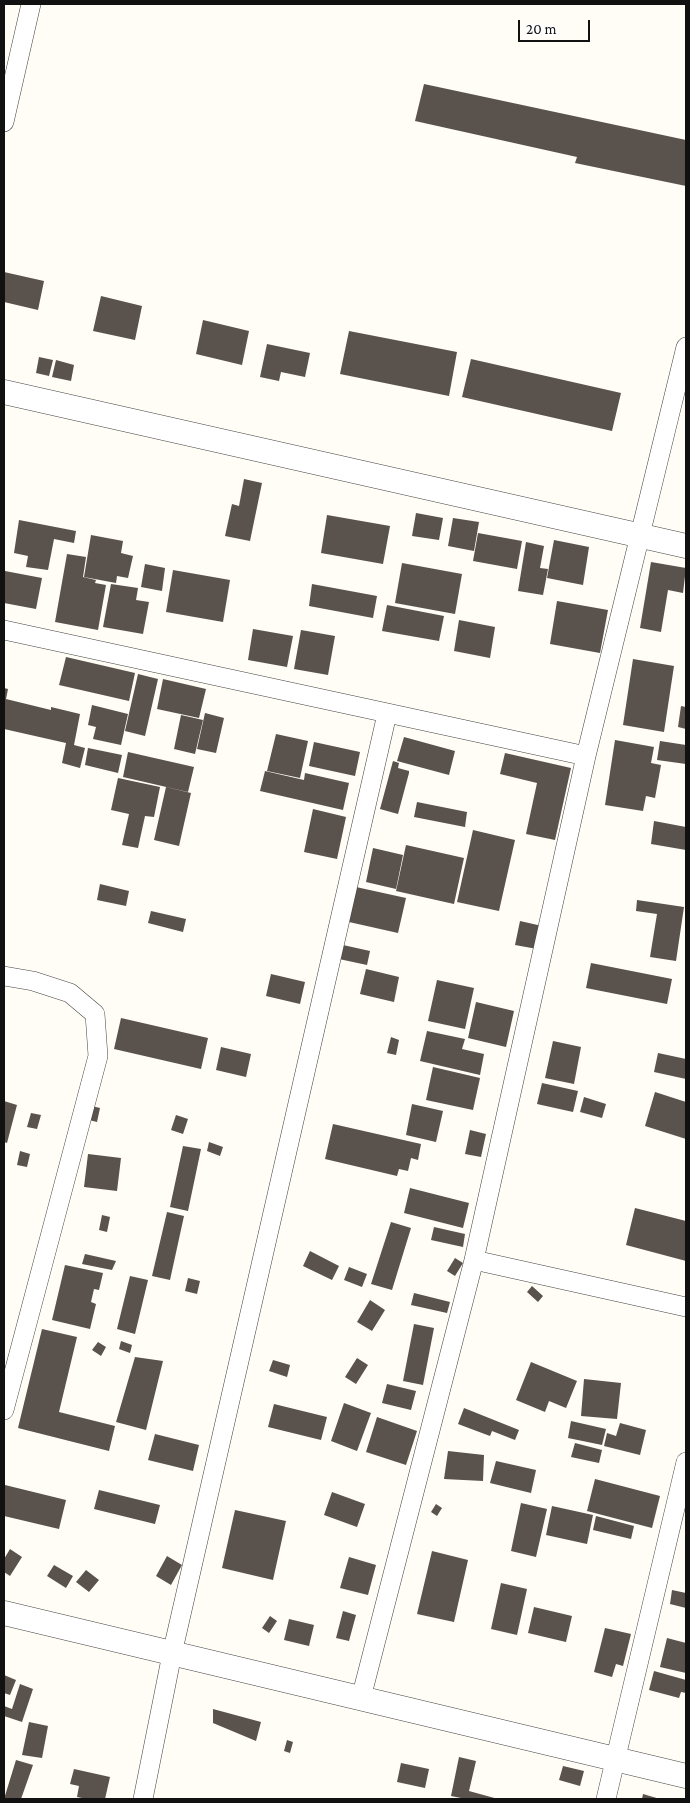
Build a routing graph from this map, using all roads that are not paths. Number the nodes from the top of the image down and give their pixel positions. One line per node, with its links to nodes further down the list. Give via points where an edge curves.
1 (31, 4): 2 (street)
2 (4, 122)
3 (686, 347): 5 (street)
4 (4, 392): 5 (street)
5 (641, 536): 6 (street); 9 (street)
6 (686, 546)
7 (4, 630): 8 (street)
8 (387, 714): 9 (street); 17 (street)
9 (586, 756): 11 (street)
10 (4, 976): 13 (street, via 70,993 95,1014 98,1056)
11 (474, 1260): 12 (street); 18 (street)
12 (686, 1307)
13 (4, 1410)
14 (686, 1462): 15 (street)
15 (682, 1494): 19 (street)
16 (4, 1614): 17 (street)
17 (172, 1654): 18 (street); 21 (street)
18 (361, 1698): 19 (street)
19 (616, 1759): 20 (street); 22 (street)
20 (686, 1776)
21 (144, 1799)
22 (606, 1799)

